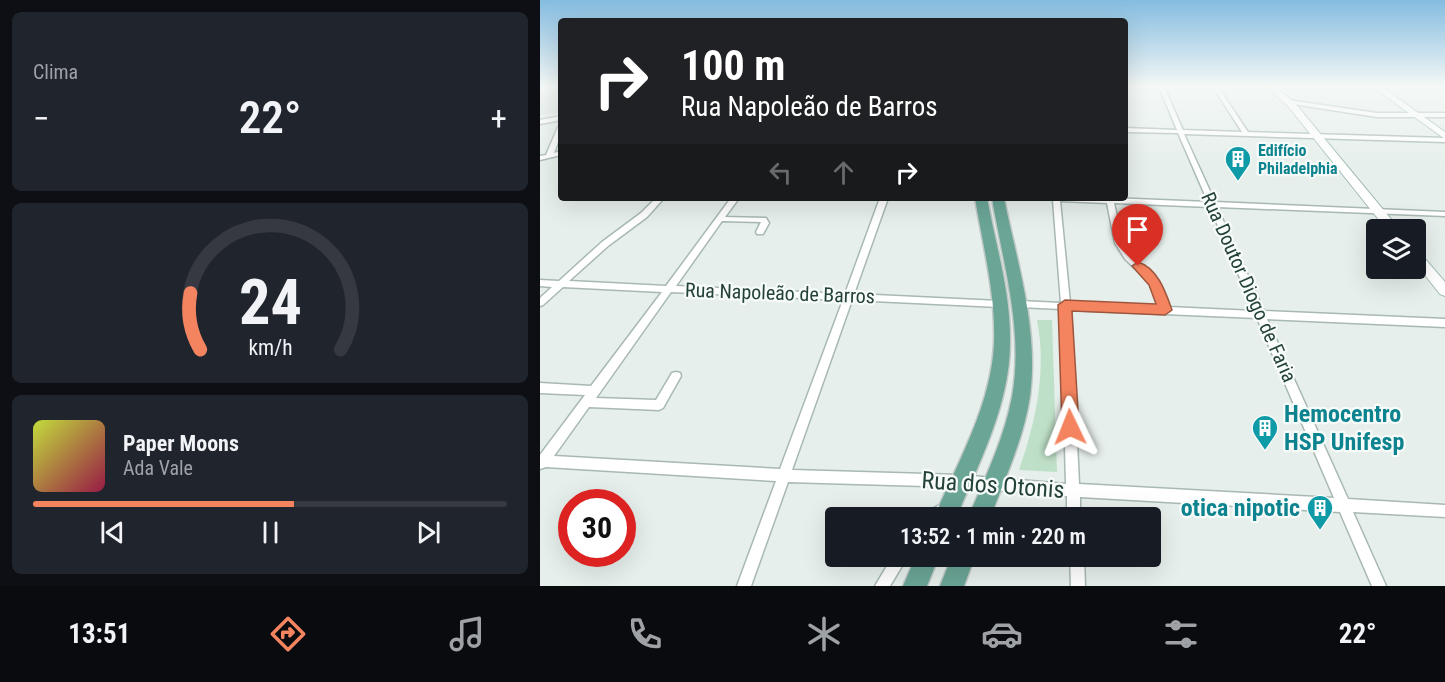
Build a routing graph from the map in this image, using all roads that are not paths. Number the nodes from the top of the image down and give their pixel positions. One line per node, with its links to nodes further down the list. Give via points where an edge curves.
1 (1173, 114): 10 (street, Rua Doutor Diogo de Faria)
2 (1233, 114): 12 (street)
3 (1298, 114): 13 (street)
4 (1374, 114): 6 (street)
5 (1445, 115): 6 (street)
6 (1417, 116): 14 (street)
7 (558, 119): 8 (street)
8 (540, 122)
9 (1128, 130): 10 (street)
10 (1180, 132): 12 (street); 26 (street, Rua Doutor Diogo de Faria)
11 (558, 134): 16 (street)
12 (1246, 134): 13 (street)
13 (1317, 137): 14 (street); 27 (street)
14 (1445, 138)
15 (558, 154): 16 (street)
16 (549, 156): 17 (street)
17 (540, 158)
18 (657, 201): 34 (street)
19 (733, 201): 29 (street)
20 (883, 201): 37 (street)
21 (982, 201): 39 (main road)
22 (999, 201): 40 (main road)
23 (1056, 201): 41 (street)
24 (1110, 201): 42 (street, via 1119,243 1155,283)
25 (1128, 201): 26 (street)
26 (1213, 205): 27 (street); 43 (street, Rua Doutor Diogo de Faria)
27 (1378, 211): 28 (street); 30 (street)
28 (1445, 214)
29 (720, 219): 31 (street, via 763,220); 35 (street)
30 (1385, 219)
31 (760, 232)
32 (1426, 268): 36 (street)
33 (540, 283): 34 (street, Rua Napoleão de Barros)
34 (561, 284): 35 (street, Rua Napoleão de Barros); 38 (street)
35 (669, 289): 37 (street, Rua Napoleão de Barros); 47 (street)
36 (1445, 291)
37 (848, 296): 39 (street, Rua Napoleão de Barros); 50 (street)
38 (540, 303)
39 (999, 304): 51 (main road, via 1002,347 990,407)
40 (1019, 304): 41 (street); 52 (main road, via 1022,395)
41 (1065, 305): 42 (street); 53 (street)
42 (1165, 310): 43 (street)
43 (1261, 315): 44 (street); 54 (street, Rua Doutor Diogo de Faria)
44 (1445, 322)
45 (676, 376): 48 (street, via 659,405)
46 (540, 388): 47 (street)
47 (595, 391): 48 (street)
48 (587, 402): 49 (street)
49 (541, 463): 50 (street, Rua dos Otonis)
50 (783, 475): 51 (street, Rua dos Otonis); 63 (street)
51 (960, 481): 52 (street, Rua dos Otonis); 55 (main road)
52 (993, 484): 53 (street, Rua dos Otonis); 56 (main road)
53 (1073, 490): 54 (street, Rua dos Otonis); 57 (street)
54 (1345, 505): 58 (street, Rua dos Otonis); 68 (street, Rua Doutor Diogo de Faria)
55 (949, 507)
56 (984, 507)
57 (1074, 507)
58 (1445, 511)
59 (894, 567): 64 (street)
60 (923, 567): 65 (main road)
61 (960, 567): 66 (main road)
62 (1077, 567): 67 (street)
63 (744, 586)
64 (882, 586)
65 (915, 586)
66 (952, 586)
67 (1078, 586)
68 (1379, 586)

